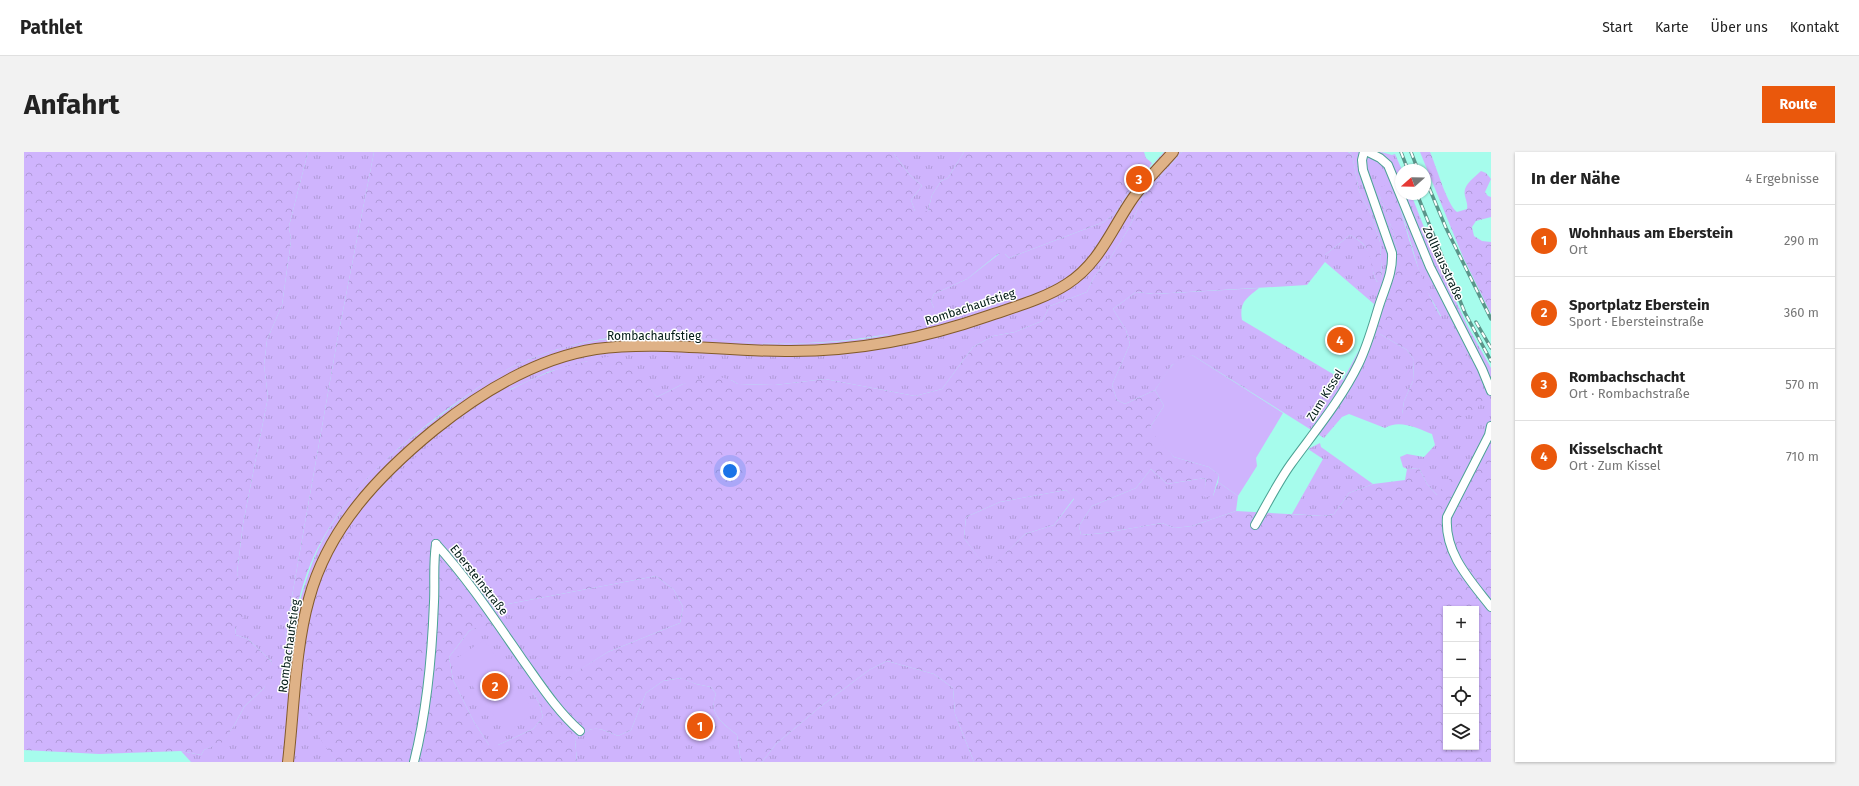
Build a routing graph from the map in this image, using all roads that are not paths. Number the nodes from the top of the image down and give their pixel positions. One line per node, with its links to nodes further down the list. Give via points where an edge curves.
1 (1173, 152): 9 (main road, Rombachaufstieg, via 1134,196 1101,251 1077,278 1051,293 977,320 912,338 844,348 791,351 633,346 596,349 543,364 511,379 467,406 427,436 376,483 356,506 327,552 317,573 307,607)
2 (1364, 152): 6 (street, Zum Kissel, via 1363,170 1392,253 1390,278 1370,338 1358,364 1320,426 1290,465)
3 (1368, 152): 4 (street, Zollhausstraße, via 1388,165 1430,267)
4 (1491, 391)
5 (1491, 426): 7 (street, via 1489,435 1450,512 1446,529 1448,541 1458,562)
6 (1255, 525)
7 (1491, 606)
8 (579, 730): 10 (street, Ebersteinstraße, via 544,690 474,591 436,544 434,602 423,722)
9 (288, 762)
10 (414, 762)

